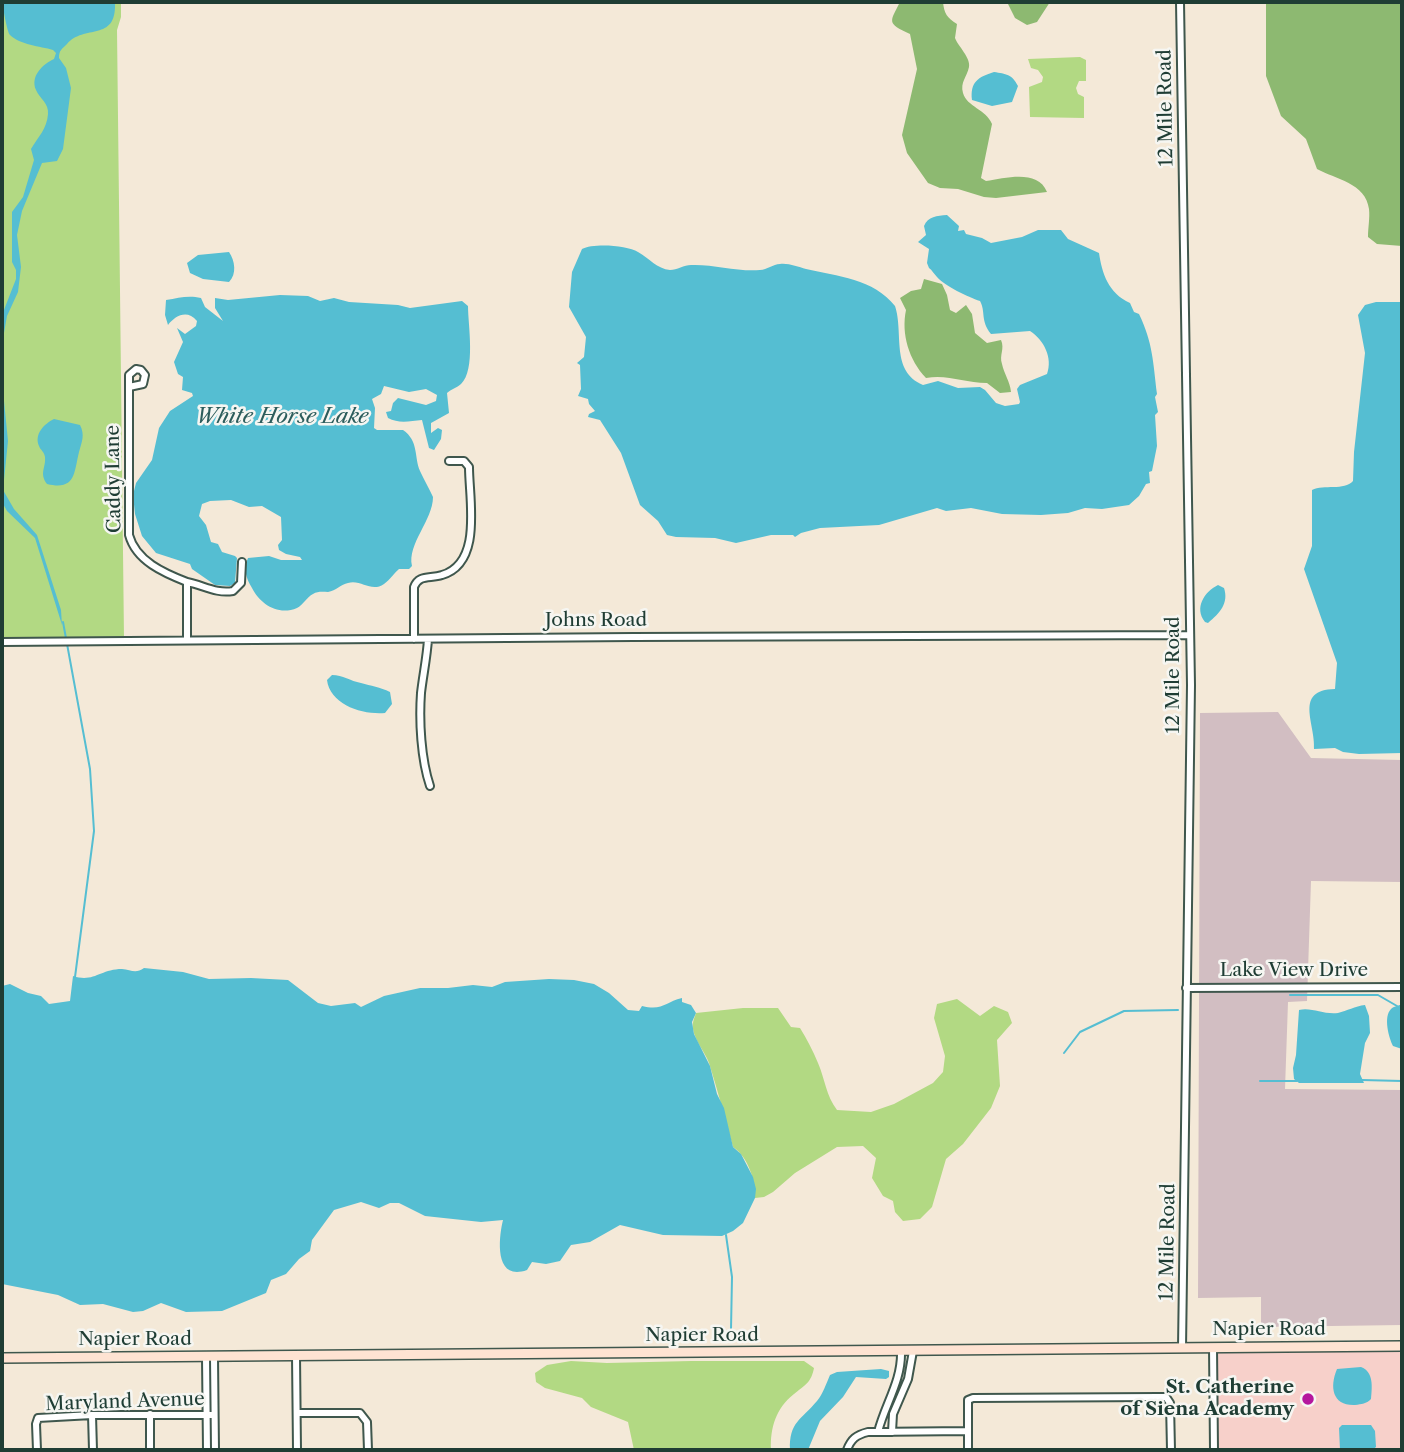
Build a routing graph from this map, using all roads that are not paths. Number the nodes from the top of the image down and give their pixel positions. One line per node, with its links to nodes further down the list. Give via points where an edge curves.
1 (1180, 2): 6 (street, 12 Mile Road)
2 (129, 387): 5 (street, Caddy Lane, via 131,545 142,558)
3 (449, 461): 7 (street, via 464,461 469,467 470,545 454,569 416,582)
4 (242, 562): 5 (street, Caddy Lane, via 241,583 233,591 218,592)
5 (187, 582): 9 (street)
6 (1190, 635): 8 (street, Johns Road); 13 (street, 12 Mile Road)
7 (414, 639): 8 (street, Johns Road); 9 (street, Johns Road)
8 (428, 639): 11 (street, via 421,694 424,766)
9 (187, 640): 10 (street, Johns Road)
10 (2, 642)
11 (430, 786)
12 (1402, 987): 13 (street, Lake View Drive)
13 (1186, 988): 15 (street, 12 Mile Road)
14 (1402, 1346): 16 (street, Napier Road)
15 (1182, 1348): 16 (street, Napier Road); 18 (street, Napier Road)
16 (1213, 1348): 39 (street)
17 (901, 1351): 18 (street, Napier Road); 19 (street, Napier Road); 27 (street, via 897,1385)
18 (913, 1351): 28 (street, via 908,1379 893,1414)
19 (296, 1356): 21 (street, Napier Road); 22 (street)
20 (2, 1358): 21 (street, Napier Road)
21 (210, 1358): 25 (street)
22 (297, 1413): 34 (street); 35 (street, via 360,1413 368,1422)
23 (92, 1415): 24 (street, Maryland Avenue); 29 (street, Maryland Avenue, via 36,1420); 30 (street)
24 (150, 1415): 25 (street, Maryland Avenue); 31 (street)
25 (210, 1415): 32 (street); 33 (street)
26 (968, 1431): 28 (street); 37 (street); 38 (street, via 968,1400 973,1398 1159,1396 1168,1399 1171,1408)
27 (878, 1432): 28 (street); 36 (street, via 857,1435)
28 (892, 1432)
29 (37, 1450)
30 (93, 1450)
31 (150, 1450)
32 (207, 1450)
33 (215, 1450)
34 (297, 1450)
35 (368, 1450)
36 (847, 1450)
37 (968, 1450)
38 (1171, 1450)
39 (1214, 1450)

